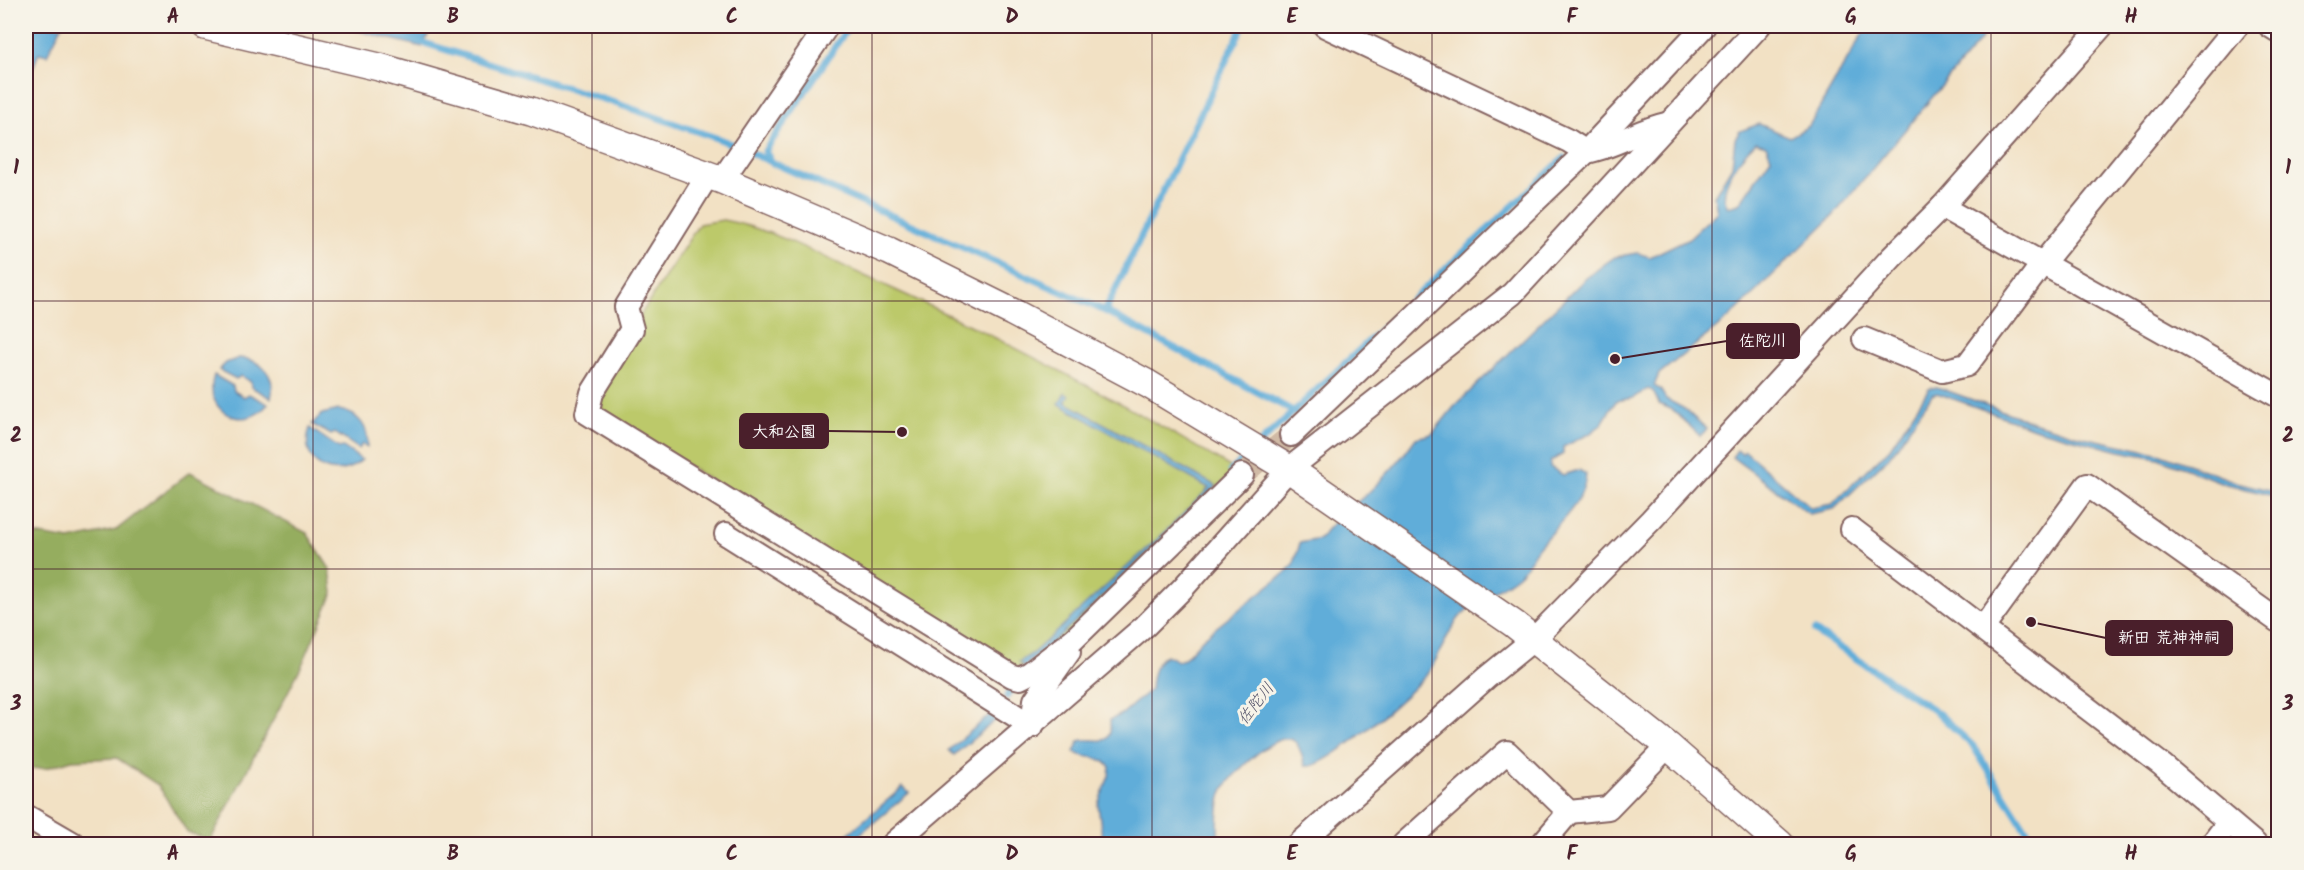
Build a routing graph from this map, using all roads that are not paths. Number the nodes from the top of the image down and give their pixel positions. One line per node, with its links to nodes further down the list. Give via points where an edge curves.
1 (205, 26): 12 (street, via 379,67 531,111)
2 (826, 26): 12 (street)
3 (1325, 26): 11 (street)
4 (1704, 26): 11 (street)
5 (1760, 26): 10 (street)
6 (2102, 26): 13 (street)
7 (2237, 26): 14 (street)
8 (2270, 26): 9 (street)
9 (2278, 31)
10 (1668, 123): 11 (street, via 1650,127 1608,148); 18 (street, via 1512,294)
11 (1586, 152): 17 (street)
12 (715, 178): 18 (street, via 889,251 1012,312 1149,384); 24 (street, via 626,307 632,328 592,393 587,413 1012,676 1020,678 1030,673)
13 (1942, 207): 14 (street); 25 (street, via 1651,520)
14 (2043, 263): 15 (street, via 1967,365 1942,371); 16 (street)
15 (1864, 339)
16 (2278, 396)
17 (1291, 435)
18 (1297, 474): 25 (street); 26 (street, via 1145,627)
19 (1242, 475): 24 (street)
20 (1852, 529): 23 (street)
21 (726, 534): 26 (street)
22 (2278, 621): 23 (street, via 2087,485)
23 (1983, 628): 30 (street, via 2162,765)
24 (1082, 631): 26 (street, via 1035,700)
25 (1524, 632): 27 (street); 34 (street, via 1486,678)
26 (1032, 726): 33 (street)
27 (1668, 746): 28 (street, via 1608,808); 31 (street)
28 (1569, 812): 35 (street, via 1507,752); 36 (street)
29 (26, 816): 32 (street)
30 (2228, 823): 37 (street); 38 (street)
31 (1774, 843)
32 (74, 844)
33 (893, 844)
34 (1299, 844)
35 (1404, 844)
36 (1542, 844)
37 (2212, 844)
38 (2255, 844)

